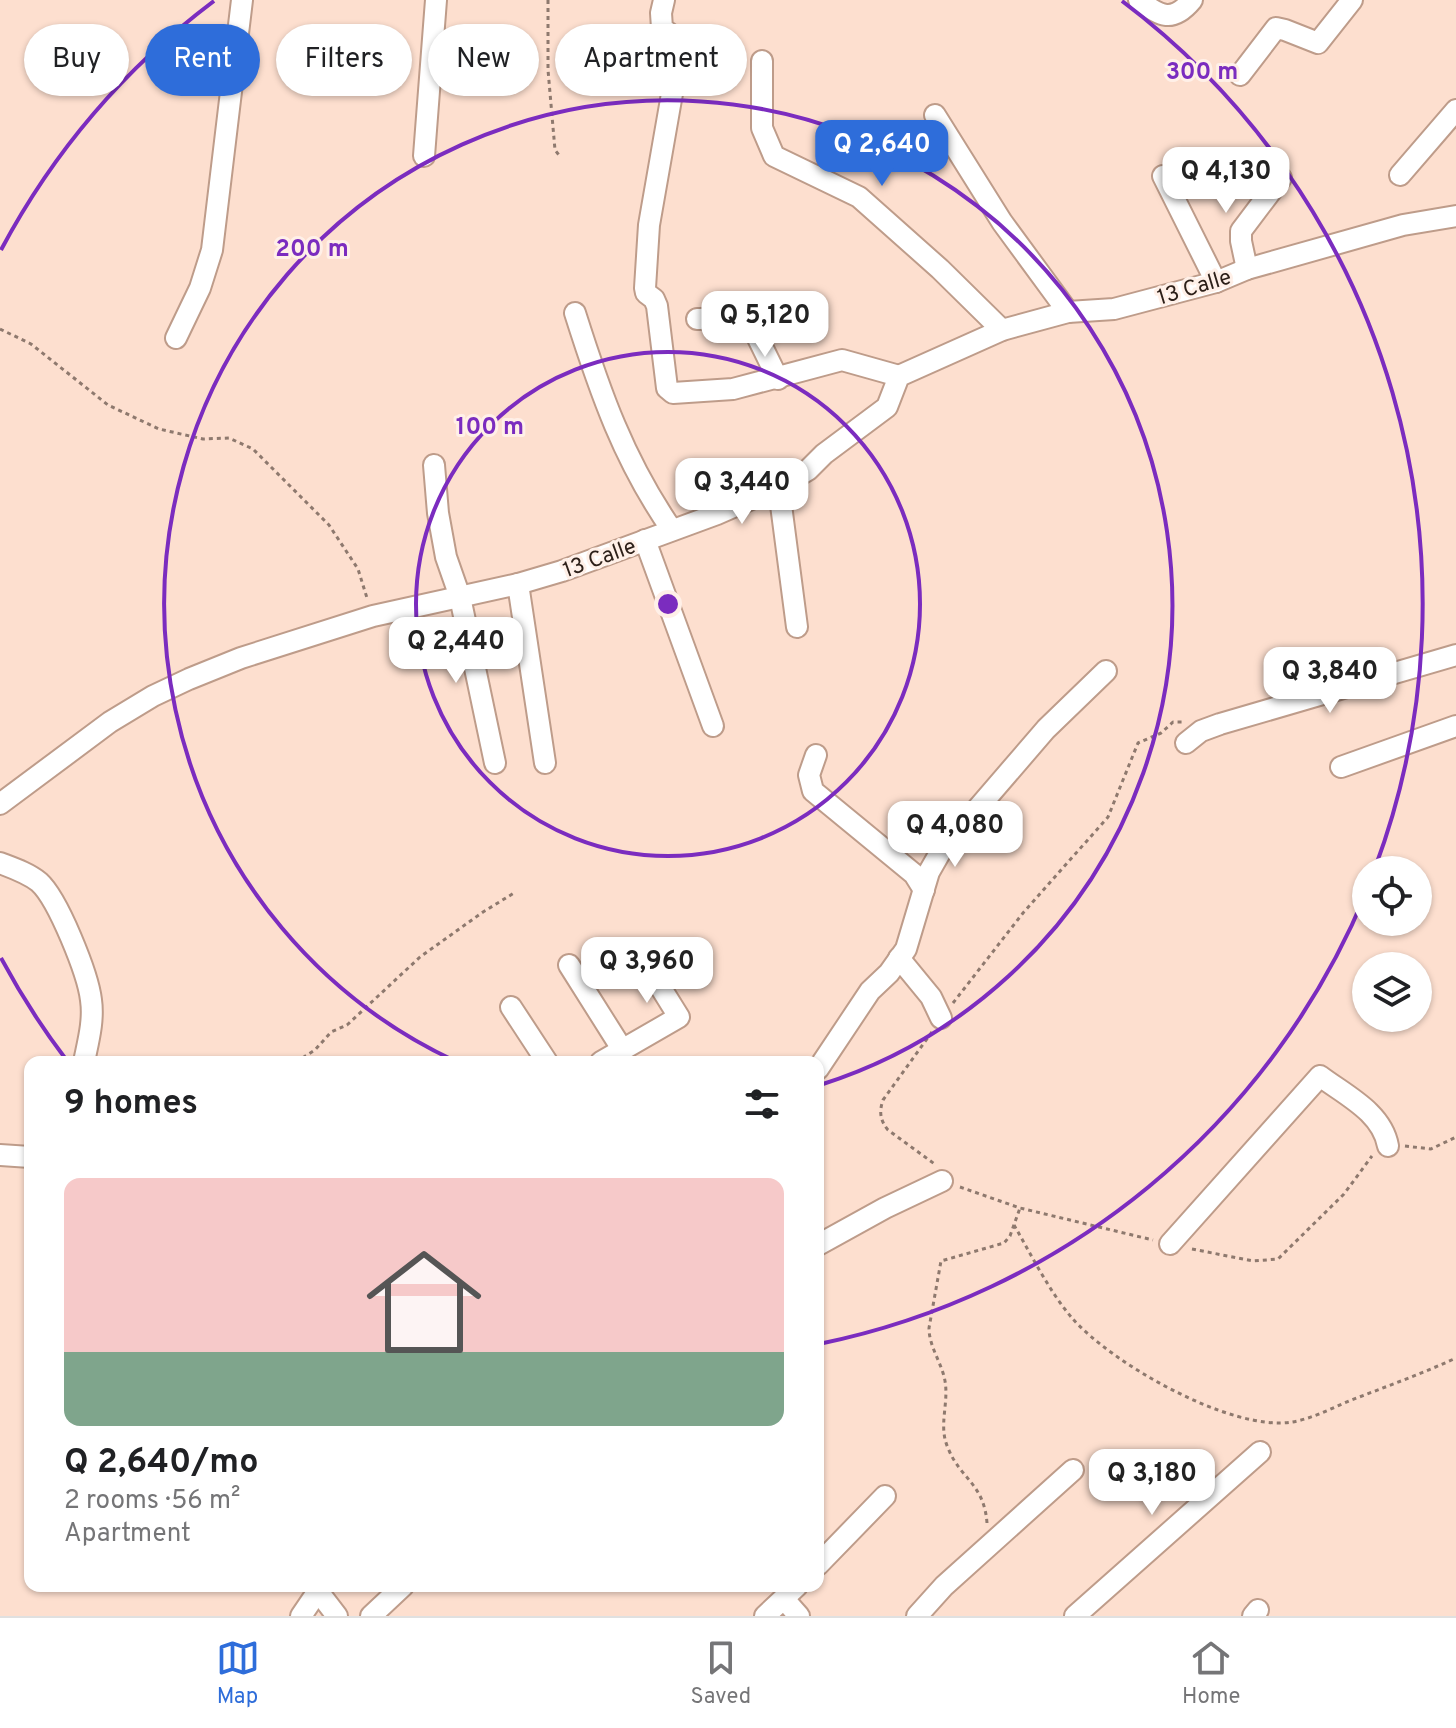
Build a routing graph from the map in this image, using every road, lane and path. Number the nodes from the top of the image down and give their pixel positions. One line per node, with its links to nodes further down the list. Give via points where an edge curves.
1 (242, 0): 25 (street, via 212,250)
2 (436, 0): 13 (street)
3 (548, 0): 12 (path, via 548,70)
4 (664, 0): 27 (street, via 662,28 675,43 673,88 649,225 645,288 657,306 667,388 673,393 699,393)
5 (1139, 0): 6 (street, via 1154,13 1170,16)
6 (1192, 0)
7 (1352, 0): 9 (street, via 1318,43 1276,28)
8 (762, 61): 24 (street, via 762,128 774,156 859,197)
9 (1240, 75)
10 (1456, 110): 14 (street)
11 (935, 115): 20 (street, via 1002,222)
12 (559, 155)
13 (424, 156)
14 (1400, 175)
15 (1163, 176): 19 (street)
16 (1281, 178): 18 (street, via 1241,231)
17 (1456, 216): 18 (street, 13 Calle, via 1403,225)
18 (1247, 269): 19 (street, 13 Calle)
19 (1216, 282): 20 (street, 13 Calle, via 1114,309)
20 (1068, 312): 24 (street, 13 Calle)
21 (575, 313): 30 (street, via 621,444)
22 (697, 319): 27 (street, via 746,322)
23 (0, 329): 34 (path, via 31,344 108,405 159,429 203,439 229,438 253,449 329,525 358,569)
24 (1002, 330): 26 (street, 13 Calle)
25 (176, 338)
26 (899, 376): 27 (street, via 842,360); 29 (street, 13 Calle, via 887,407)
27 (778, 379)
28 (434, 465): 33 (street, via 446,557)
29 (781, 486): 30 (street, 13 Calle); 35 (street)
30 (672, 530): 31 (street, 13 Calle)
31 (645, 540): 32 (street, 13 Calle); 38 (street)
32 (518, 584): 33 (street, 13 Calle); 43 (street)
33 (460, 597): 34 (street, 13 Calle); 42 (street)
34 (373, 616): 45 (street, 13 Calle, via 241,658 153,696)
35 (797, 627)
36 (1456, 655): 40 (street, via 1220,724)
37 (1106, 671): 47 (street, via 1046,729 941,851)
38 (713, 726)
39 (1456, 726): 44 (street)
40 (1186, 743): 53 (path, via 1189,726 1183,721 1138,743 1108,817 1023,913)
41 (816, 755): 47 (street, via 809,775 813,791 914,874)
42 (495, 763)
43 (545, 763)
44 (1341, 767)
45 (0, 804)
46 (0, 863): 55 (street, via 40,883 64,923 91,999)
47 (924, 890): 49 (street)
48 (514, 893): 56 (path, via 420,957)
49 (899, 958): 53 (street); 59 (street)
50 (569, 965): 54 (street)
51 (651, 972): 54 (street, via 679,1017)
52 (511, 1007): 57 (street)
53 (941, 1018): 64 (path, via 883,1100 880,1113 888,1130 937,1166)
54 (622, 1049): 58 (street)
55 (85, 1056)
56 (306, 1056)
57 (543, 1056)
58 (611, 1056)
59 (824, 1060)
60 (1456, 1137): 61 (path, via 1431,1149)
61 (1388, 1146): 68 (path, via 1278,1259 1253,1261); 68 (street, via 1374,1116 1320,1076)
62 (0, 1155): 63 (street)
63 (24, 1157)
64 (942, 1181): 65 (path); 67 (street)
65 (1020, 1208): 66 (path); 68 (path)
66 (1014, 1225): 69 (path, via 1080,1326 1121,1360 1220,1411 1291,1422); 73 (path, via 1001,1245 941,1261 929,1333 946,1384 946,1445 980,1492)
67 (824, 1242)
68 (1170, 1244)
69 (1456, 1358)
70 (1260, 1452): 85 (street)
71 (1073, 1470): 73 (street)
72 (885, 1496): 74 (street)
73 (993, 1541): 84 (street)
74 (824, 1559)
75 (314, 1592): 79 (street)
76 (319, 1592): 80 (street)
77 (397, 1592): 81 (street)
78 (791, 1592): 82 (street); 83 (street)
79 (301, 1616)
80 (337, 1616)
81 (371, 1616)
82 (765, 1616)
83 (799, 1616)
84 (917, 1616)
85 (1075, 1616)

